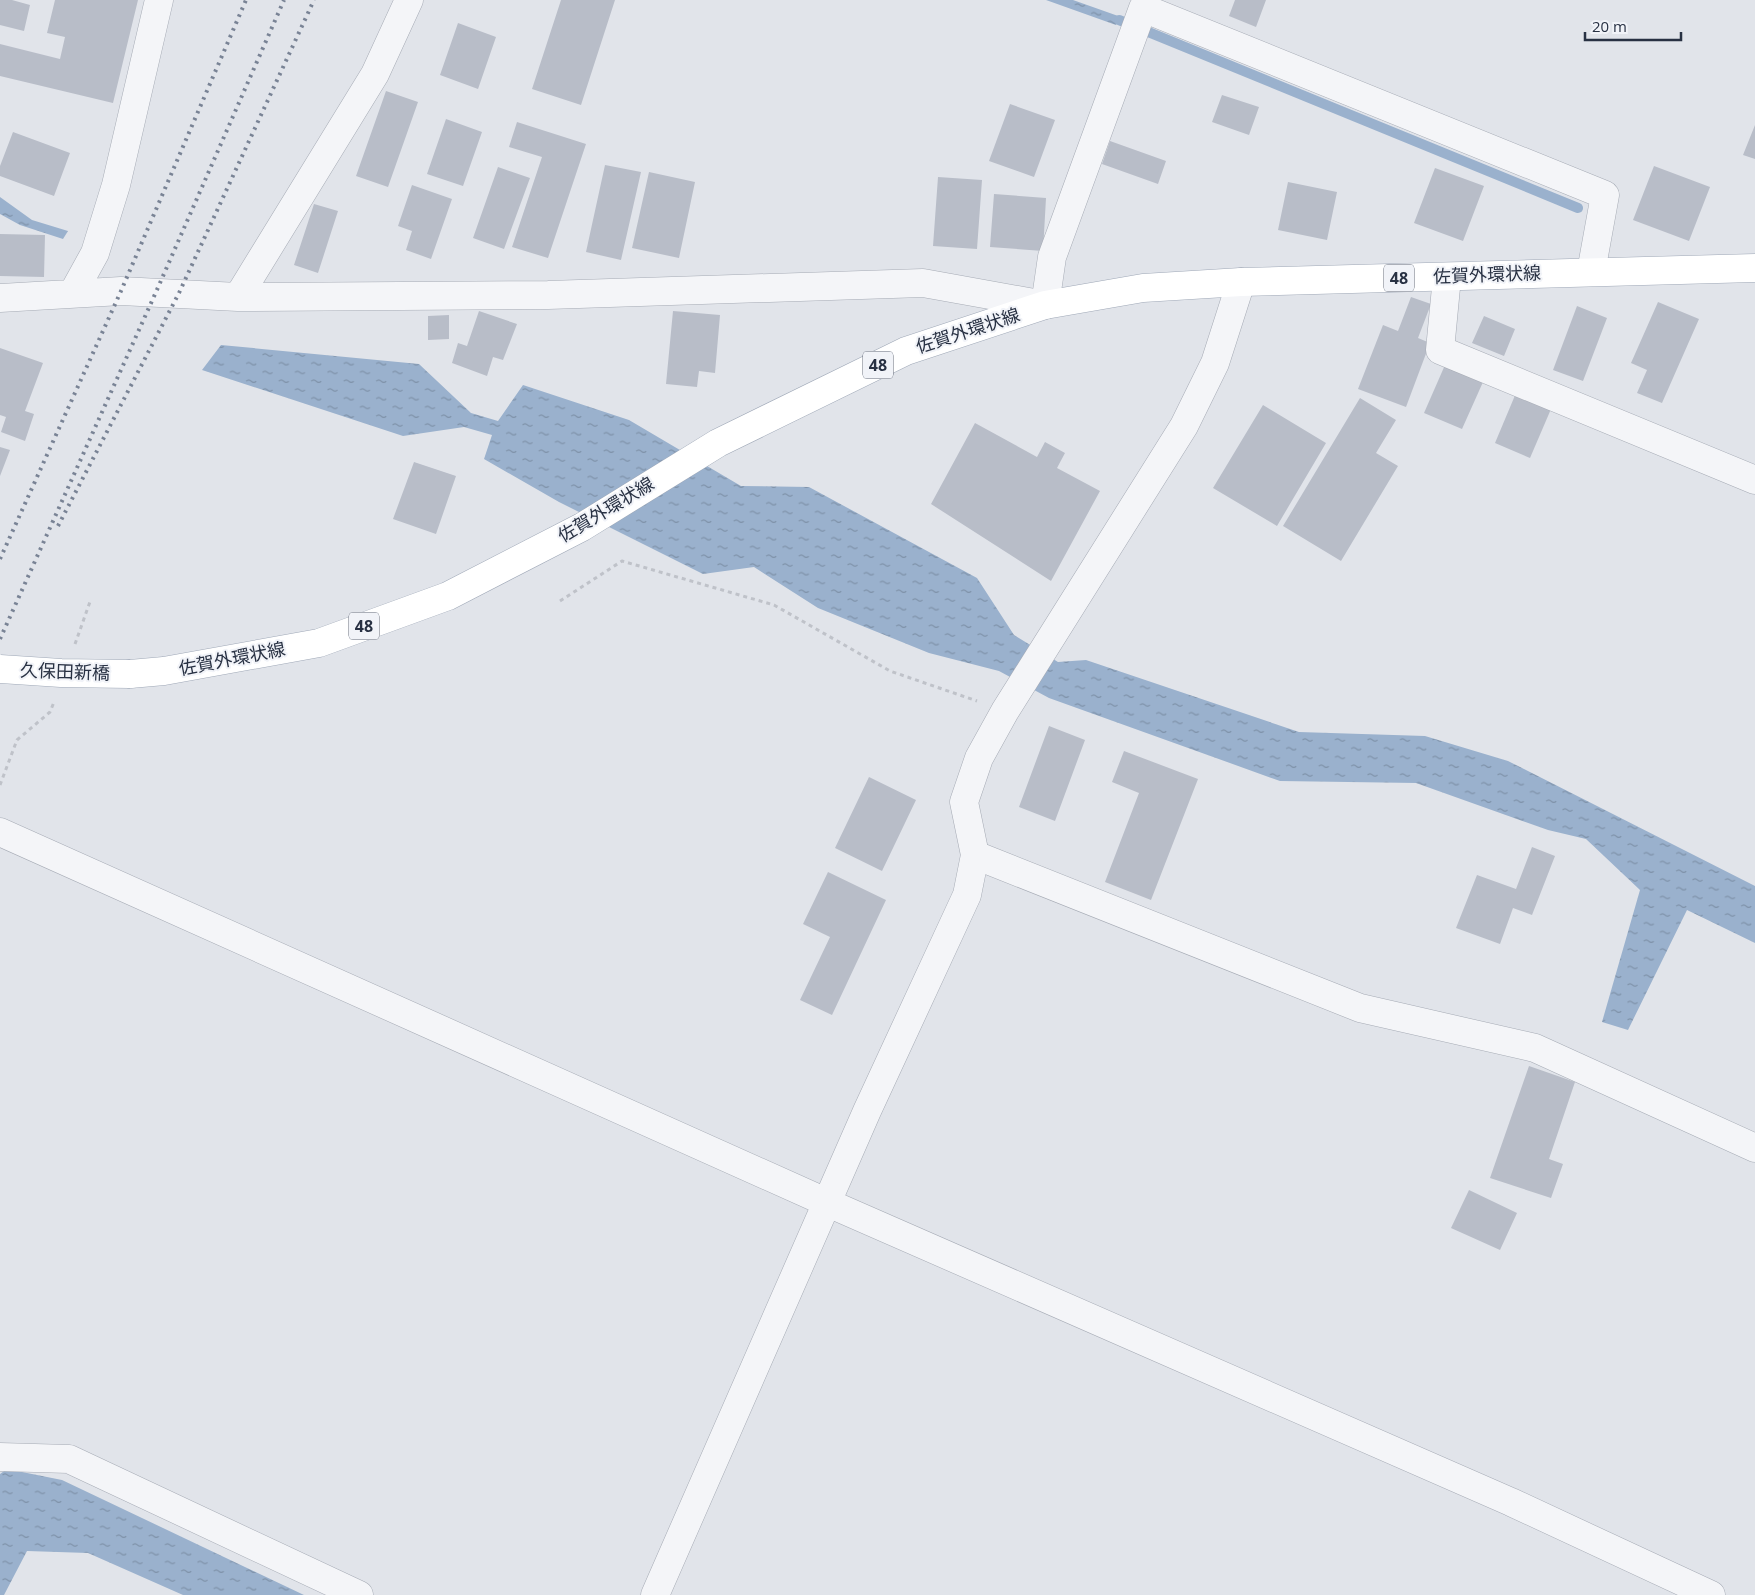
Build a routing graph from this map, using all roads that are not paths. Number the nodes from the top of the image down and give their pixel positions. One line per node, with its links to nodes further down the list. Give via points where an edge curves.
1 (158, 0): 7 (street, via 116,185 95,253)
2 (409, 0): 8 (street, via 374,74)
3 (1755, 268): 4 (main road, 佐賀外環状線 / 48)
4 (1591, 272): 5 (main road, 佐賀外環状線 / 48); 10 (street, via 1605,195 1143,8 1052,257)
5 (1447, 276): 6 (main road, 佐賀外環状線 / 48); 11 (street, via 1440,350)
6 (1241, 282): 10 (main road, 佐賀外環状線 / 48, via 1143,288); 15 (street, via 1215,363 1184,426 978,758 964,802)
7 (73, 293): 8 (street, via 121,291); 9 (street)
8 (238, 297): 10 (street, via 548,294 923,283)
9 (0, 298)
10 (1045, 305): 13 (main road, 佐賀外環状線 / 48, via 906,351 718,443 582,527 448,596 318,643 164,671)
11 (1755, 480)
12 (0, 669): 13 (main road, 久保田新橋 / 48, bridge)
13 (130, 674)
14 (0, 832): 17 (street)
15 (974, 855): 16 (street, via 1360,1008 1535,1048); 17 (street, via 967,895)
16 (1755, 1148)
17 (828, 1203): 20 (street); 21 (street, via 1511,1502)
18 (0, 1457): 19 (street, via 69,1459)
19 (359, 1595)
20 (655, 1595)
21 (1710, 1595)

